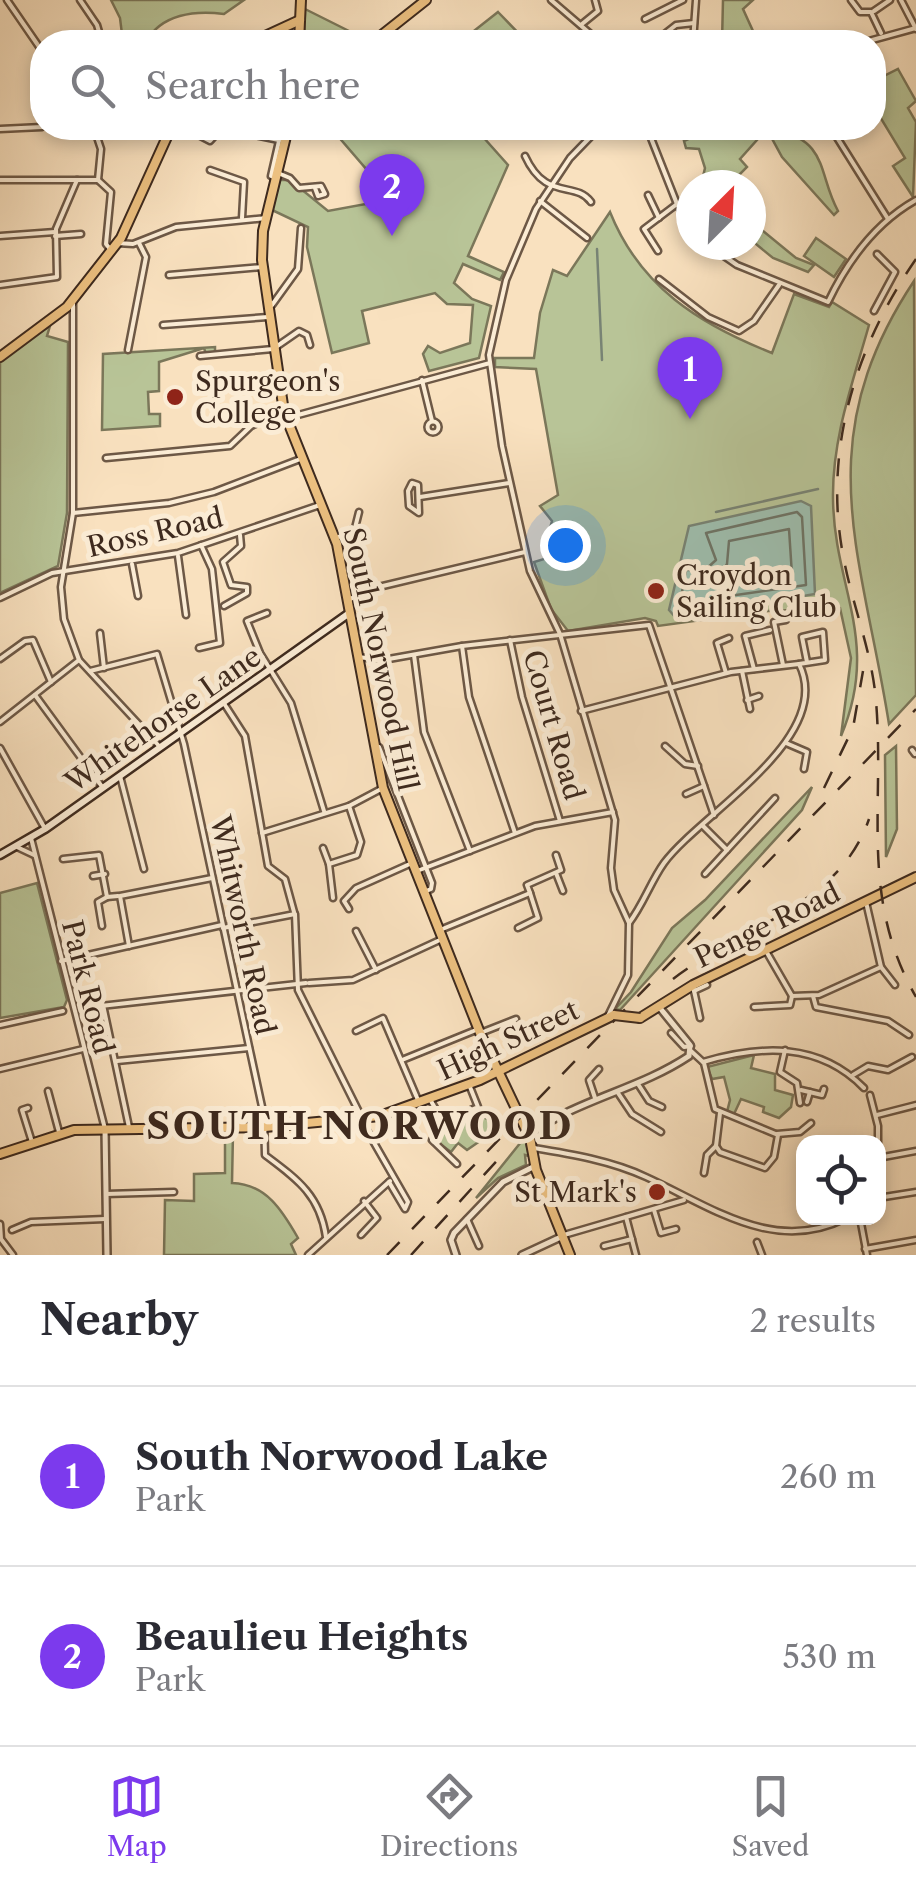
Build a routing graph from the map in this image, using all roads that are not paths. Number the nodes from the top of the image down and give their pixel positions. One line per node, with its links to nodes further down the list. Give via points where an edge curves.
1 (7, 0): 26 (street)
2 (80, 0): 18 (street)
3 (301, 0): 14 (main road)
4 (426, 0): 21 (main road)
5 (551, 0): 16 (street)
6 (595, 0): 16 (street, via 598,11)
7 (683, 0): 13 (street)
8 (696, 0): 15 (street)
9 (851, 0): 12 (street, via 860,12)
10 (890, 0): 12 (street)
11 (901, 0): 17 (street)
12 (871, 12): 25 (street)
13 (645, 18)
14 (300, 20): 19 (main road); 20 (main road)
15 (694, 23): 23 (street); 24 (street)
16 (582, 24): 22 (street)
17 (916, 28): 27 (street)
18 (100, 30)
19 (278, 30)
20 (300, 30)
21 (388, 30)
22 (588, 30)
23 (670, 30)
24 (694, 30)
25 (880, 30)
26 (30, 34)
27 (886, 34)
28 (30, 129): 29 (street)
29 (0, 130)
30 (98, 140): 42 (street)
31 (165, 140): 61 (main road)
32 (277, 140): 36 (street)
33 (588, 140): 43 (street)
34 (652, 140): 46 (street)
35 (839, 140): 54 (street)
36 (282, 141): 39 (main road, South Norwood Hill)
37 (525, 156): 43 (street)
38 (210, 170): 51 (street, via 244,182)
39 (277, 176): 44 (street, via 288,176 298,188); 52 (main road, South Norwood Hill)
40 (0, 180): 41 (street)
41 (78, 180): 42 (street); 56 (street)
42 (98, 180): 61 (street, via 111,192 106,244)
43 (550, 185): 48 (street); 49 (street)
44 (315, 188)
45 (648, 195): 53 (street)
46 (676, 199)
47 (916, 200): 54 (street)
48 (540, 201): 59 (street); 81 (street, via 495,316)
49 (591, 202)
50 (676, 205): 53 (street)
51 (242, 218): 52 (street); 60 (street, via 176,227)
52 (267, 218): 65 (main road, South Norwood Hill)
53 (659, 218): 62 (street, via 644,229)
54 (888, 219): 69 (street, via 828,302)
55 (302, 228): 73 (street, via 298,269)
56 (55, 234): 57 (street); 58 (street); 68 (street, via 57,277)
57 (81, 234)
58 (0, 236)
59 (587, 238)
60 (139, 242): 61 (street); 78 (street, via 146,257)
61 (114, 246): 70 (main road)
62 (658, 251)
63 (877, 254): 71 (street, via 896,272)
64 (730, 260): 69 (street)
65 (262, 268): 66 (street); 73 (main road, South Norwood Hill)
66 (168, 276)
67 (659, 279): 69 (street, via 708,317 739,331)
68 (0, 285)
69 (779, 285)
70 (73, 299): 72 (main road); 74 (street)
71 (874, 312)
72 (60, 314): 74 (street); 79 (main road)
73 (268, 314): 75 (street); 77 (main road, South Norwood Hill)
74 (74, 319): 91 (street)
75 (163, 325)
76 (310, 345): 77 (street, via 299,331)
77 (272, 349): 80 (street); 83 (main road, South Norwood Hill)
78 (128, 350)
79 (0, 356)
80 (200, 356)
81 (490, 363): 82 (street); 87 (street)
82 (422, 380): 83 (street); 84 (street)
83 (285, 415): 85 (street, via 251,426 230,446); 86 (main road, South Norwood Hill)
84 (432, 421)
85 (106, 458)
86 (303, 458): 89 (main road, South Norwood Hill); 91 (street, via 169,503)
87 (510, 482): 88 (street); 95 (street)
88 (420, 497): 88 (street, via 420,511 414,512 412,483)
89 (321, 505): 92 (street, Ross Road); 93 (main road, South Norwood Hill)
90 (359, 512): 93 (street, via 354,528)
91 (73, 513): 98 (street)
92 (240, 533): 94 (street, Ross Road); 102 (street, via 241,546 223,562 231,585 247,593)
93 (335, 539): 101 (main road, South Norwood Hill)
94 (202, 545): 96 (street, Ross Road); 117 (street, via 212,570 220,643)
95 (525, 552): 101 (street, via 366,590); 112 (street)
96 (178, 553): 97 (street, Ross Road); 106 (street)
97 (132, 564): 98 (street, Ross Road); 99 (street)
98 (63, 572): 100 (street, Ross Road); 121 (street, via 64,619)
99 (138, 596)
100 (0, 598)
101 (347, 601): 105 (main road, South Norwood Hill)
102 (224, 606)
103 (243, 612): 108 (street)
104 (267, 613): 108 (street)
105 (348, 614): 109 (main road, Whitehorse Lane); 113 (main road, South Norwood Hill)
106 (186, 615)
107 (786, 620): 124 (street, via 774,622)
108 (247, 621): 127 (street)
109 (338, 626): 113 (main road); 127 (main road, Whitehorse Lane)
110 (770, 630): 114 (street)
111 (100, 634): 125 (street)
112 (560, 634): 115 (street); 132 (street, via 650,625); 138 (street)
113 (352, 635): 119 (main road, South Norwood Hill)
114 (745, 636): 126 (street); 130 (street, via 717,643)
115 (510, 640): 116 (street); 158 (street, Court Road)
116 (462, 646): 118 (street); 162 (street, via 469,696)
117 (200, 648)
118 (414, 654): 119 (street); 167 (street, via 424,732)
119 (356, 657): 141 (main road, South Norwood Hill)
120 (0, 660): 131 (street, via 34,640)
121 (79, 660): 128 (street); 131 (street)
122 (806, 662): 122 (street, via 802,637 823,632 826,658); 123 (street)
123 (799, 664): 124 (street); 142 (street, via 806,678 800,717)
124 (783, 666): 126 (street)
125 (104, 668): 128 (street); 140 (street, Whitworth Road, via 157,654)
126 (754, 668): 129 (street)
127 (271, 670): 136 (main road, Whitehorse Lane); 155 (street, via 291,703)
128 (90, 671): 144 (street)
129 (742, 671): 130 (street); 135 (street)
130 (726, 674): 132 (street)
131 (51, 682): 133 (street)
132 (672, 686): 138 (street); 146 (street)
133 (35, 695): 139 (street); 150 (street)
134 (759, 696): 135 (street)
135 (747, 700): 137 (street)
136 (222, 701): 140 (main road, Whitehorse Lane); 161 (street, via 245,736)
137 (750, 709)
138 (581, 711): 156 (street)
139 (0, 722)
140 (181, 731): 144 (main road, Whitehorse Lane); 180 (street, Whitworth Road)
141 (372, 740): 151 (main road, South Norwood Hill); 173 (street)
142 (786, 744): 147 (street, via 807,752); 157 (street)
143 (665, 746): 146 (street, via 685,764)
144 (160, 747): 148 (main road, Whitehorse Lane)
145 (0, 748): 160 (street)
146 (698, 766): 149 (street)
147 (804, 769)
148 (120, 776): 150 (main road, Whitehorse Lane); 174 (street)
149 (704, 786): 152 (street); 157 (street)
150 (103, 788): 160 (main road, Whitehorse Lane)
151 (383, 788): 154 (street); 173 (main road, South Norwood Hill)
152 (686, 794)
153 (775, 798): 166 (street)
154 (348, 806): 155 (street); 172 (street, via 360,842 357,855)
155 (324, 811): 161 (street)
156 (613, 812): 158 (street); 188 (street, via 611,868)
157 (714, 815): 159 (street)
158 (560, 821): 162 (street)
159 (703, 826): 166 (street); 189 (street, via 666,860)
160 (45, 829): 163 (main road, Whitehorse Lane)
161 (262, 833): 190 (street, via 268,866 285,879)
162 (515, 833): 167 (street)
163 (31, 838): 164 (main road, Whitehorse Lane); 168 (street, Park Road)
164 (17, 847): 168 (street); 170 (main road, Whitehorse Lane)
165 (323, 848): 172 (street)
166 (727, 850): 177 (street)
167 (470, 851): 173 (street)
168 (34, 855): 199 (street, Park Road)
169 (556, 855): 175 (street, via 562,868)
170 (0, 856)
171 (63, 859): 176 (street, via 99,855)
172 (328, 864): 185 (street)
173 (418, 868): 187 (street, via 356,888 344,900); 196 (main road, South Norwood Hill)
174 (144, 869)
175 (556, 873): 181 (street); 182 (street, via 527,885)
176 (105, 874): 178 (street); 183 (street)
177 (705, 874)
178 (93, 876)
179 (916, 877): 186 (main road, Penge Road)
180 (212, 878): 184 (street); 193 (street, Whitworth Road)
181 (564, 891)
182 (530, 894): 194 (street, via 539,917); 196 (street)
183 (107, 896): 184 (street); 192 (street, via 98,902)
184 (120, 896): 197 (street)
185 (333, 898)
186 (866, 902): 198 (main road, Penge Road); 200 (street)
187 (349, 909)
188 (624, 909): 189 (street); 191 (street)
189 (637, 910): 191 (street)
190 (295, 914): 193 (street); 202 (street)
191 (629, 923): 215 (street, via 627,980)
192 (102, 926)
193 (222, 927): 197 (street); 205 (street, Whitworth Road)
194 (518, 928)
195 (356, 931): 201 (street)
196 (440, 935): 201 (street); 222 (main road, South Norwood Hill)
197 (129, 946): 199 (street)
198 (766, 951): 206 (main road, Penge Road); 207 (street)
199 (61, 961): 214 (street, Park Road)
200 (881, 967): 204 (street); 208 (street)
201 (376, 970): 202 (street, via 350,981)
202 (296, 983): 205 (street); 258 (street)
203 (707, 985): 206 (street)
204 (895, 985)
205 (236, 988): 209 (street); 225 (street, Whitworth Road)
206 (694, 988): 211 (main road, Penge Road); 212 (street)
207 (792, 996): 208 (street); 213 (street, via 790,1005)
208 (813, 996): 220 (street, via 816,1007)
209 (103, 1005): 214 (street); 233 (street)
210 (707, 1005): 212 (street)
211 (660, 1008): 215 (main road, Penge Road, bridge, via 640,1018); 227 (street)
212 (698, 1008): 216 (street)
213 (754, 1008)
214 (73, 1009): 219 (street); 226 (street, Park Road)
215 (610, 1016): 237 (main road, High Street)
216 (700, 1018)
217 (516, 1019): 222 (street)
218 (904, 1023): 220 (street)
219 (0, 1024)
220 (900, 1029): 224 (street)
221 (356, 1031): 231 (street, via 383,1018)
222 (479, 1031): 231 (street); 237 (main road, South Norwood Hill)
223 (671, 1033): 227 (street)
224 (909, 1035)
225 (249, 1048): 233 (street); 261 (street, Whitworth Road)
226 (83, 1049): 235 (street); 262 (street, Park Road)
227 (691, 1049): 234 (street); 239 (street)
228 (785, 1050): 234 (street); 238 (street, via 820,1057); 243 (street, via 780,1072)
229 (900, 1052): 232 (street)
230 (912, 1057): 232 (street)
231 (402, 1060): 252 (street)
232 (904, 1060): 238 (street)
233 (117, 1061): 263 (street)
234 (704, 1062): 256 (street, via 710,1100)
235 (0, 1069)
236 (600, 1069): 247 (street, via 590,1080)
237 (497, 1072): 240 (main road, High Street); 267 (main road, South Norwood Hill)
238 (852, 1076): 241 (street)
239 (638, 1084): 245 (street); 254 (street)
240 (469, 1085): 248 (main road, High Street); 259 (street, via 478,1107)
241 (864, 1088)
242 (48, 1090): 264 (street)
243 (800, 1090): 244 (street); 251 (street)
244 (810, 1092): 249 (street); 250 (street, via 823,1092)
245 (618, 1094): 247 (street); 265 (street, via 632,1114)
246 (870, 1095): 257 (street)
247 (594, 1098): 267 (street)
248 (431, 1100): 252 (main road, High Street); 259 (street)
249 (807, 1102)
250 (818, 1102)
251 (800, 1103)
252 (420, 1104): 258 (main road, High Street)
253 (916, 1106): 257 (street)
254 (662, 1107)
255 (28, 1108): 269 (street, via 22,1110)
256 (720, 1113): 266 (street); 270 (street)
257 (876, 1116): 268 (street)
258 (364, 1118): 261 (main road, High Street); 278 (street)
259 (443, 1122): 275 (street, via 432,1140)
260 (811, 1123): 266 (street, via 800,1132)
261 (265, 1127): 263 (main road, High Street); 300 (street, Whitworth Road, via 266,1154 307,1187)
262 (105, 1130): 263 (main road, High Street); 264 (main road, High Street); 283 (street)
263 (130, 1130)
264 (59, 1132): 269 (main road, High Street)
265 (662, 1132)
266 (778, 1134): 270 (street, via 774,1157 764,1168)
267 (529, 1135): 271 (main road, South Norwood Hill)
268 (877, 1135)
269 (32, 1142): 273 (main road, High Street)
270 (716, 1146): 277 (street)
271 (534, 1148): 276 (main road, South Norwood Hill); 280 (street, via 622,1167)
272 (916, 1151): 274 (street)
273 (0, 1154)
274 (886, 1154)
275 (457, 1164)
276 (535, 1166): 291 (street, via 500,1184); 299 (main road, South Norwood Hill)
277 (704, 1173)
278 (391, 1174): 279 (street); 279 (street, via 408,1202 405,1209)
279 (389, 1182): 286 (street)
280 (670, 1190): 285 (street); 287 (street, via 674,1198)
281 (174, 1192): 283 (street)
282 (916, 1192): 284 (street)
283 (106, 1194): 290 (street)
284 (886, 1197)
285 (684, 1200): 287 (street); 292 (street)
286 (364, 1201): 298 (street, via 377,1218); 300 (street)
287 (668, 1205): 288 (street)
288 (654, 1208): 289 (street); 296 (street, via 661,1233)
289 (626, 1217): 299 (street); 302 (street)
290 (107, 1219): 297 (street, via 30,1222); 311 (street)
291 (467, 1219): 306 (street); 313 (street, via 451,1238)
292 (712, 1220)
293 (0, 1224): 310 (street)
294 (836, 1225): 301 (street)
295 (861, 1225): 309 (street)
296 (676, 1230)
297 (15, 1231)
298 (362, 1235)
299 (563, 1236): 314 (street); 315 (main road, South Norwood Hill)
300 (326, 1237): 312 (street)
301 (821, 1237)
302 (632, 1239): 308 (street); 316 (street)
303 (747, 1239): 305 (street)
304 (916, 1240): 309 (street)
305 (757, 1242): 307 (street); 317 (street)
306 (476, 1243)
307 (768, 1244)
308 (604, 1246)
309 (866, 1252)
310 (13, 1255)
311 (107, 1255)
312 (308, 1255)
313 (456, 1255)
314 (522, 1255)
315 (570, 1255)
316 (636, 1255)
317 (762, 1255)

